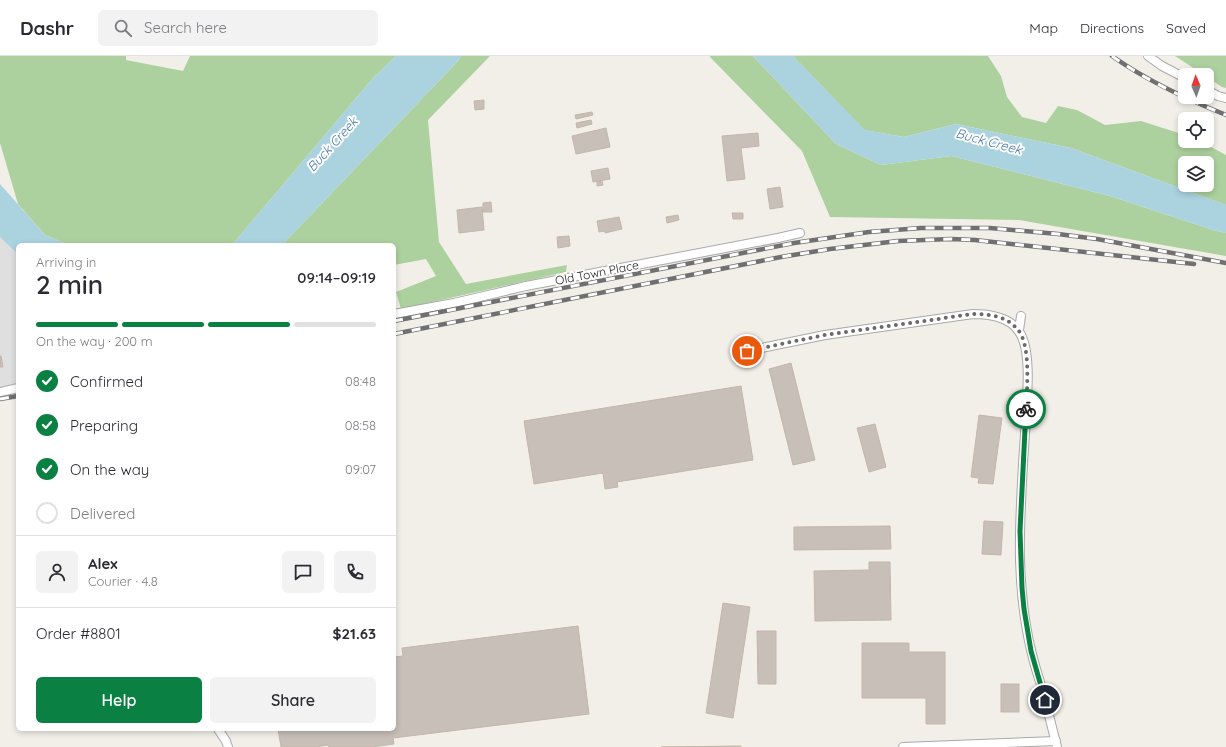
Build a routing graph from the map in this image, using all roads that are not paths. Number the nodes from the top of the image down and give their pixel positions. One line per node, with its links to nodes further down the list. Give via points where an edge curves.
1 (1148, 56): 2 (street)
2 (1178, 74)
3 (1214, 94): 4 (street)
4 (1226, 98)
5 (800, 233): 6 (street, Old Town Place)
6 (396, 314)
7 (1021, 316): 8 (street)
8 (1019, 330): 9 (street, via 1005,319 973,314 825,335); 13 (street, via 1023,337 1027,360 1020,531 1022,588 1031,651)
9 (747, 351)
10 (16, 388): 11 (street)
11 (0, 392)
12 (219, 731): 14 (street)
13 (1056, 744): 15 (street)
14 (228, 747)
15 (903, 747)

